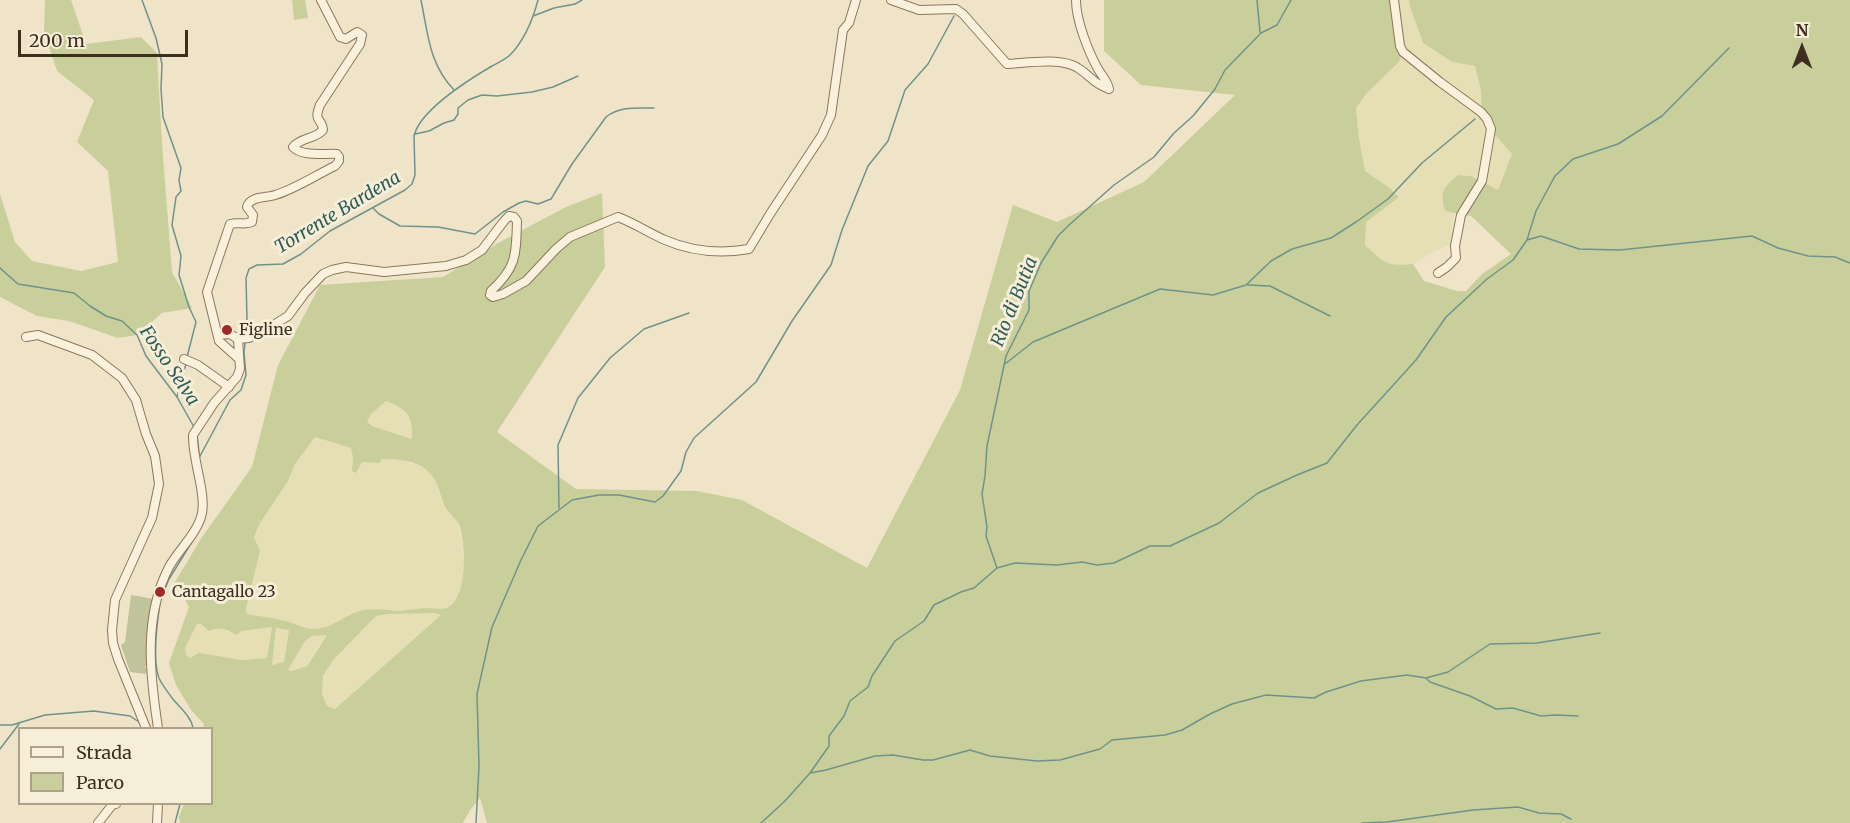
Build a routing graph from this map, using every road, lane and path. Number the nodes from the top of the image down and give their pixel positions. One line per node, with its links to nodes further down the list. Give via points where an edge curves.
1 (321, 0): 7 (street, via 340,37 346,39 357,32 362,39 320,105 316,115 323,125 321,134 293,147 307,153 337,154 339,161 277,195 251,200 247,207 254,215 252,222 230,224 207,292)
2 (856, 0): 9 (street, via 843,30 831,115 749,249 698,250 618,217 570,237 526,281 493,297 492,291 509,271 514,258 517,221 509,216 482,250 466,260 446,266 384,272 346,267 323,274 288,316)
3 (891, 0): 4 (street, via 919,9 956,9 1007,64 1071,64 1097,85 1109,89 1089,48)
4 (1076, 0)
5 (1394, 0): 6 (street, via 1403,52 1481,112 1491,129 1482,181 1461,215 1455,258)
6 (1438, 273)
7 (218, 335): 9 (street); 10 (street, via 220,343)
8 (26, 337): 13 (street, via 38,335 92,355 122,378 136,400 155,456 159,484 152,518 115,600 112,630 112,643)
9 (243, 338): 10 (street)
10 (238, 357): 12 (street, via 240,369)
11 (191, 362): 12 (street)
12 (229, 387): 14 (street, via 194,433 202,511 157,594 150,669)
13 (144, 725)
14 (158, 727)
15 (112, 805): 17 (street)
16 (158, 805): 18 (street)
17 (98, 823)
18 (157, 823)

